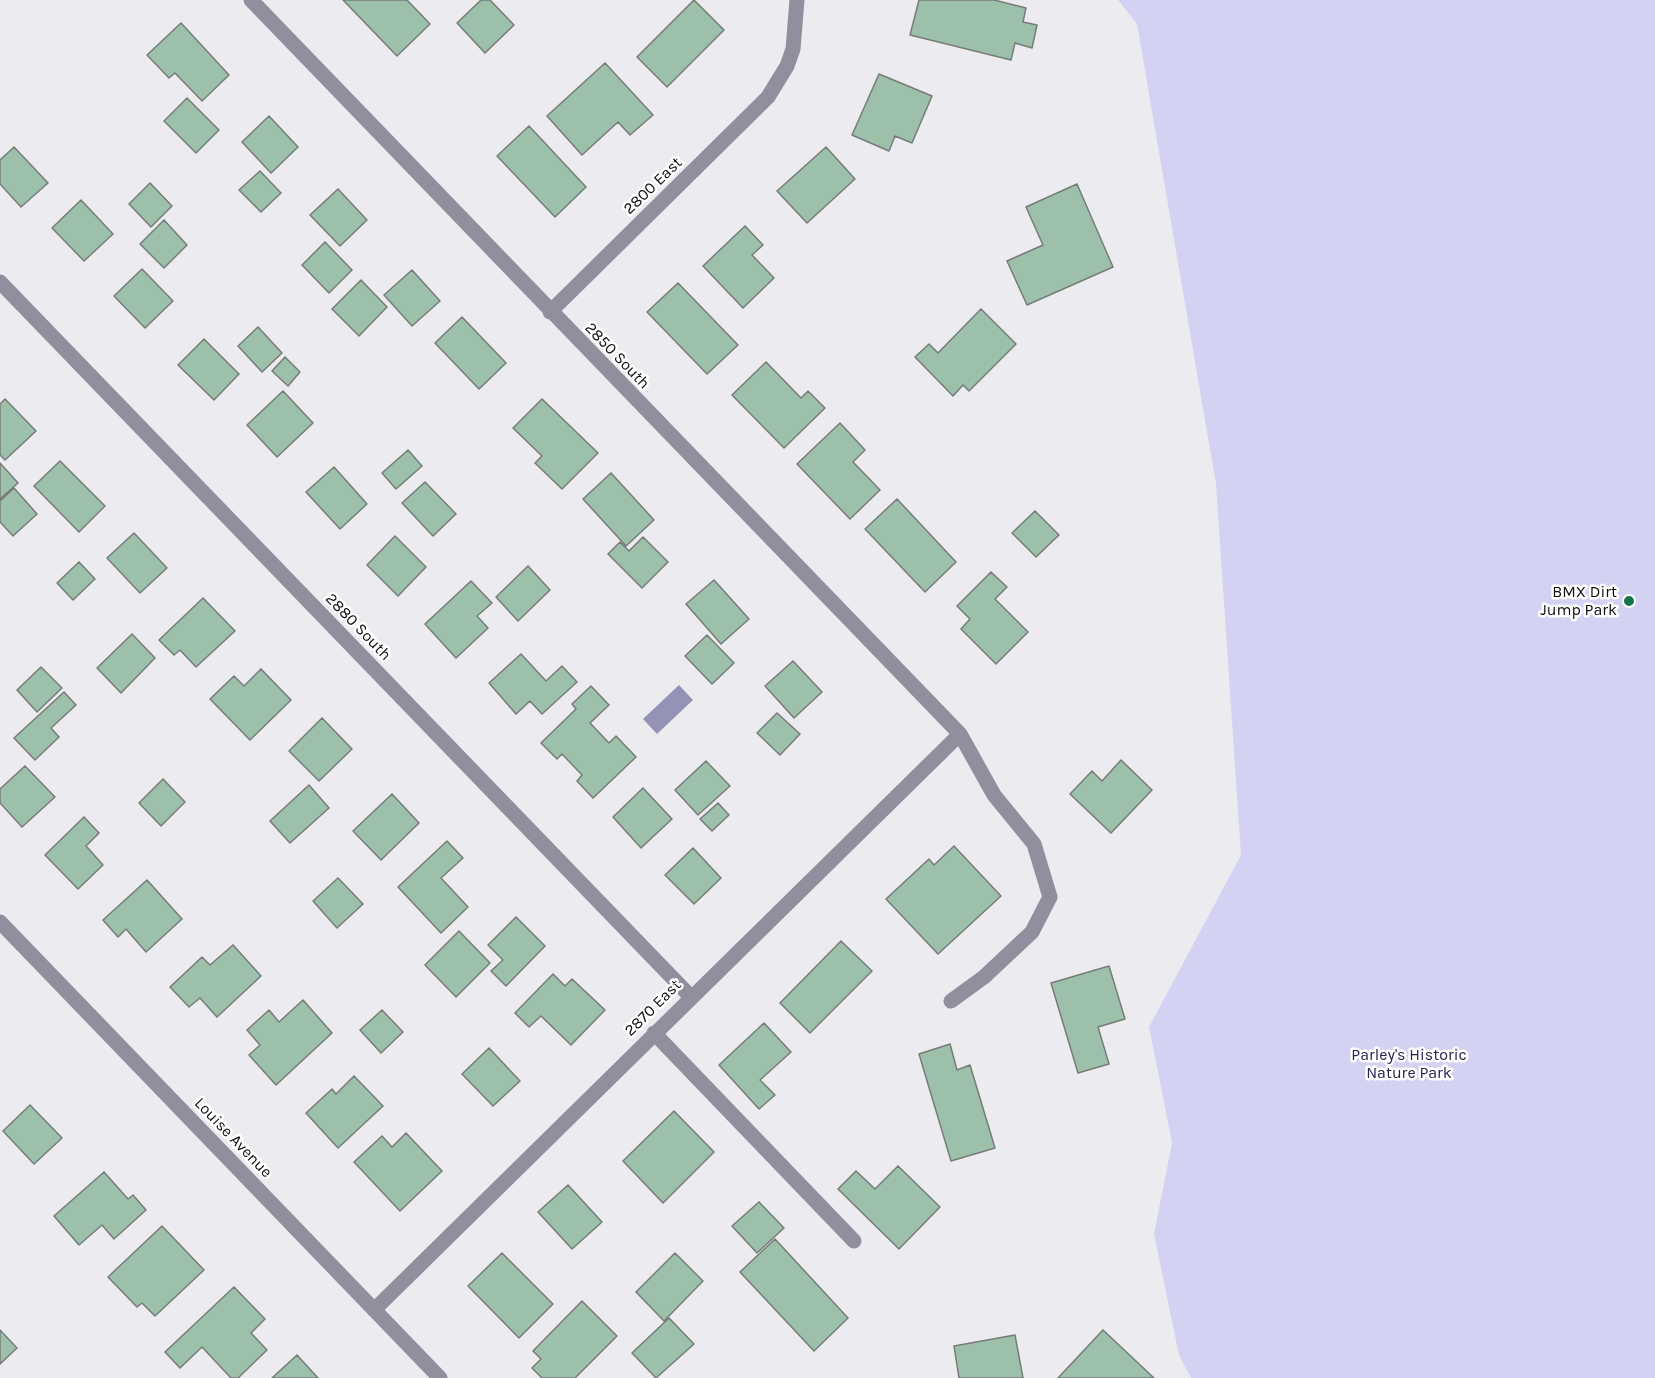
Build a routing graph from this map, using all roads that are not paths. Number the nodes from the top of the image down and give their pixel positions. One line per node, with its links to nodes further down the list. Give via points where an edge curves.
1 (251, 0): 4 (street, 2850 South)
2 (797, 0): 4 (street, 2800 East, via 793,49 778,82 756,111)
3 (0, 282): 7 (street, 2880 South)
4 (550, 312): 5 (street, 2850 South)
5 (960, 734): 7 (street, 2870 East); 8 (street, 2850 South, via 994,795 1034,844 1050,897 1032,932 984,977)
6 (0, 922): 11 (street, Louise Avenue)
7 (691, 997): 9 (street, 2870 East)
8 (951, 1001)
9 (654, 1033): 10 (street); 11 (street, 2870 East)
10 (854, 1241)
11 (374, 1310): 12 (street, Louise Avenue)
12 (440, 1378)

